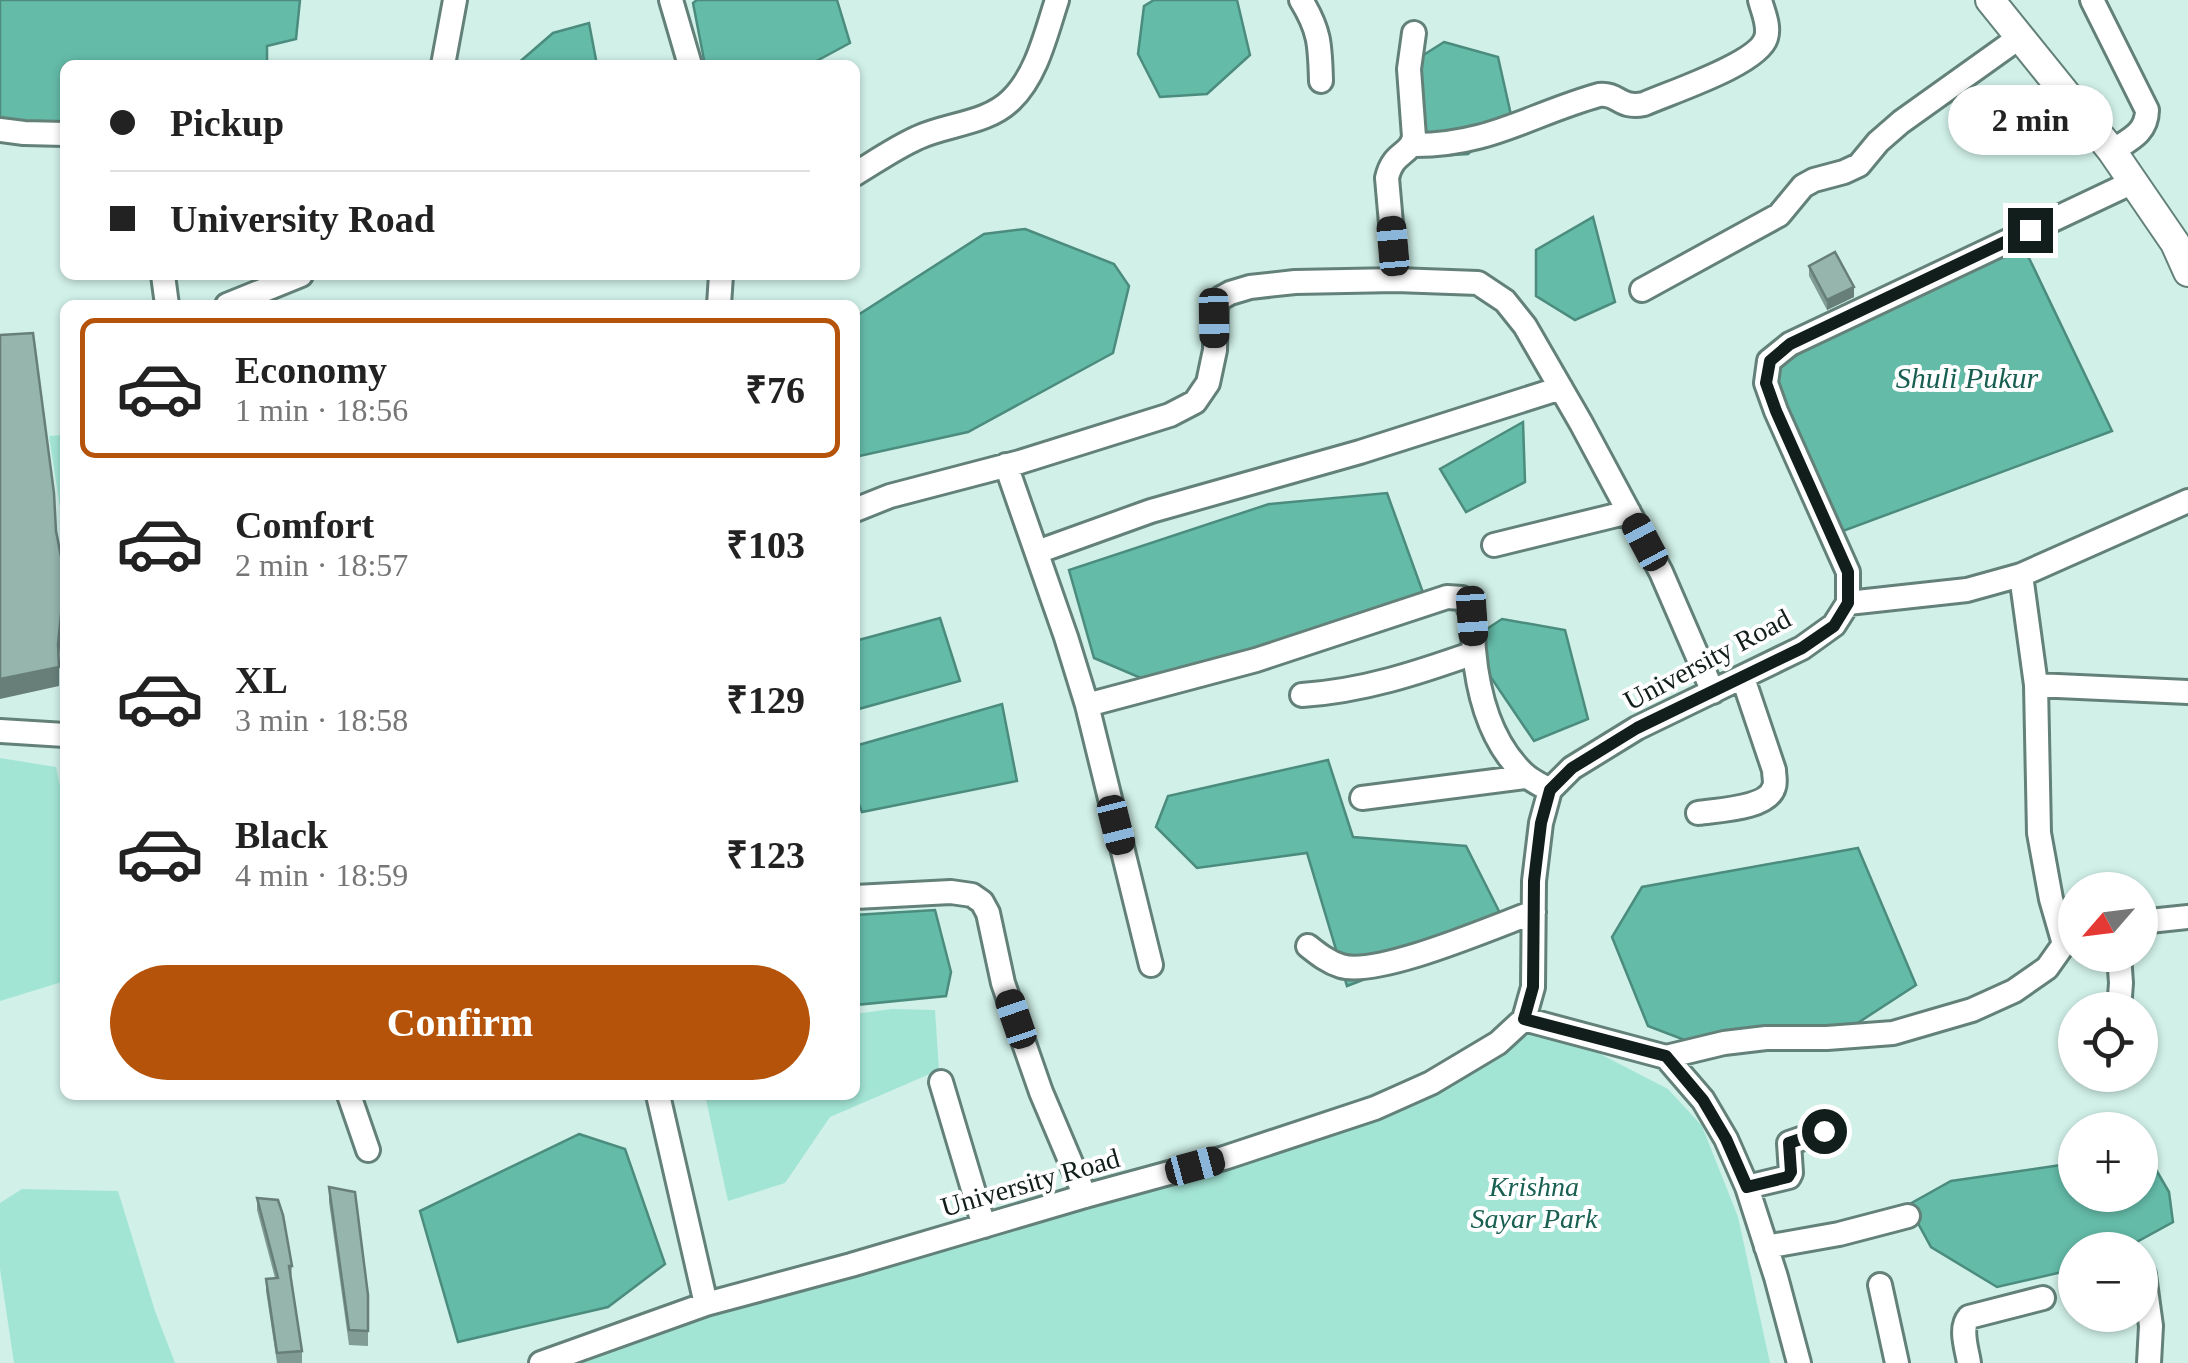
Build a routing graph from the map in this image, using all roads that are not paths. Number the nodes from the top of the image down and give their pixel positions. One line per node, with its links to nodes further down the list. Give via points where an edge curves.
1 (456, 0): 10 (street)
2 (670, 0): 11 (street)
3 (1057, 0): 17 (street, via 1026,81 1010,102 918,138)
4 (1301, 0): 12 (street, via 1320,40)
5 (1760, 0): 15 (street, via 1765,43 1740,64 1644,104 1599,95 1488,136)
6 (1990, 0): 9 (main road)
7 (2092, 0): 16 (street, via 2147,110 2140,132)
8 (1414, 33): 15 (street)
9 (2020, 36): 16 (main road); 21 (street, via 1902,122 1859,165 1803,186 1779,215)
10 (444, 60)
11 (688, 60)
12 (1320, 81)
13 (0, 130): 14 (street)
14 (60, 134)
15 (1412, 145): 20 (street, via 1390,165 1388,178)
16 (2112, 151): 18 (main road)
17 (860, 171)
18 (2133, 182): 19 (main road); 32 (street, via 1790,344 1770,361 1766,383 1848,572)
19 (2188, 272)
20 (1396, 280): 24 (street, via 1478,283 1505,300); 25 (street, via 1295,282 1230,293 1216,305 1208,383 1195,402)
21 (1642, 290)
22 (239, 292): 23 (street)
23 (280, 294)
24 (1561, 388): 28 (street); 30 (street)
25 (1006, 466): 27 (street); 30 (street)
26 (2188, 501): 31 (street)
27 (860, 508)
28 (1629, 512): 29 (street); 36 (street)
29 (1494, 546)
30 (1037, 552): 39 (street)
31 (2021, 575): 32 (street, via 1967,590); 35 (street)
32 (1848, 603): 34 (street, University Road, via 1834,626)
33 (1474, 652): 38 (street, via 1372,686); 39 (street, via 1470,606 1447,597 1256,660); 42 (street, via 1496,737)
34 (1743, 678): 36 (street, University Road); 45 (street, via 1776,784 1756,803)
35 (2036, 685): 37 (street); 48 (street, via 2039,834)
36 (1713, 692): 43 (street, University Road, via 1637,728 1572,768)
37 (2188, 692)
38 (1302, 695)
39 (1087, 705): 53 (street)
40 (0, 730): 41 (street)
41 (60, 735)
42 (1526, 777): 43 (street); 44 (street)
43 (1550, 790): 47 (street)
44 (1362, 798)
45 (1698, 813)
46 (860, 897): 62 (street, via 951,892 982,902 1028,1055)
47 (1534, 912): 51 (street, via 1369,968 1342,967); 54 (street, via 1533,987)
48 (2058, 916)
49 (2188, 917): 50 (street)
50 (2158, 920)
51 (1308, 946)
52 (2058, 954): 55 (street, via 2014,991 1892,1034 1766,1038)
53 (1151, 965)
54 (1524, 1019): 55 (street); 62 (street, University Road, via 1498,1044 1376,1108)
55 (1666, 1056): 61 (street, via 1703,1100)
56 (940, 1082): 64 (street)
57 (351, 1100): 60 (street)
58 (659, 1100): 68 (street)
59 (1824, 1131): 61 (street, via 1789,1143 1788,1177)
60 (368, 1150)
61 (1747, 1187): 65 (street)
62 (1085, 1196): 64 (street, University Road)
63 (1908, 1216): 65 (street)
64 (984, 1226): 68 (street, University Road)
65 (1766, 1247): 71 (street)
66 (1880, 1285): 72 (street)
67 (2043, 1298): 73 (street, via 1964,1321)
68 (706, 1304): 70 (street, University Road)
69 (2151, 1332): 74 (street)
70 (542, 1363)
71 (1798, 1363)
72 (1897, 1363)
73 (1969, 1363)
74 (2149, 1363)

